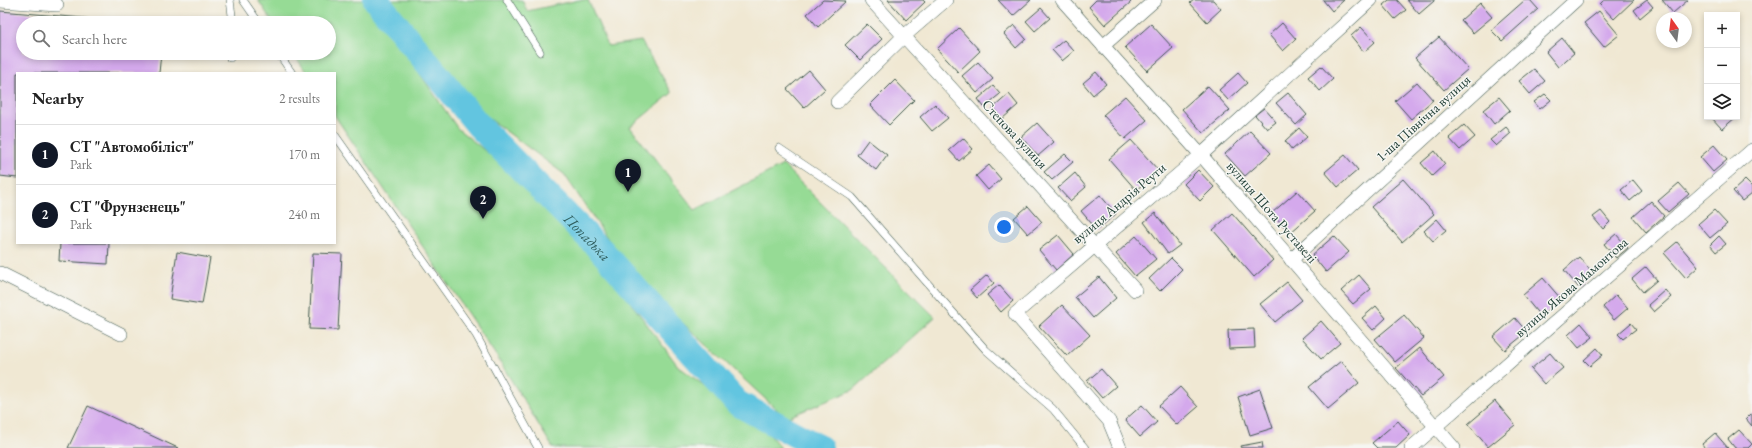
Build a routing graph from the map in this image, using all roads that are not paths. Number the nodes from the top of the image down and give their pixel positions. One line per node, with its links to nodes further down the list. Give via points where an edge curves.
1 (230, 0): 12 (lane)
2 (243, 0): 13 (lane)
3 (506, 0): 16 (lane)
4 (871, 0): 14 (street, Степова вулиця)
5 (946, 0): 14 (street)
6 (1062, 0): 15 (street, вулиця Шота Руставелі)
7 (1155, 0): 15 (street)
8 (1371, 0): 23 (street, вулиця Андрія Реути)
9 (1576, 0): 25 (street, 1-ша Північна вулиця)
10 (0, 1): 11 (street)
11 (57, 5)
12 (232, 16)
13 (253, 16)
14 (903, 37): 19 (street); 24 (street, Степова вулиця)
15 (1103, 46): 23 (street, вулиця Шота Руставелі)
16 (540, 52)
17 (283, 60): 18 (lane)
18 (291, 72)
19 (837, 102)
20 (336, 136): 30 (lane, via 476,335)
21 (779, 148): 31 (lane, via 852,197 986,350 1053,409)
22 (1752, 150): 29 (street, вулиця Якова Мамонтова)
23 (1201, 155): 24 (street, вулиця Андрія Реути); 25 (street, вулиця Шота Руставелі)
24 (1095, 245): 27 (street, Степова вулиця); 32 (street, вулиця Андрія Реути, via 1015,314 1109,421)
25 (1291, 260): 29 (street, вулиця Шота Руставелі)
26 (0, 273): 28 (street)
27 (1135, 290)
28 (120, 334)
29 (1436, 428): 33 (street, вулиця Якова Мамонтова); 34 (street, вулиця Шота Руставелі)
30 (538, 448)
31 (1085, 448)
32 (1120, 448)
33 (1410, 448)
34 (1454, 448)

